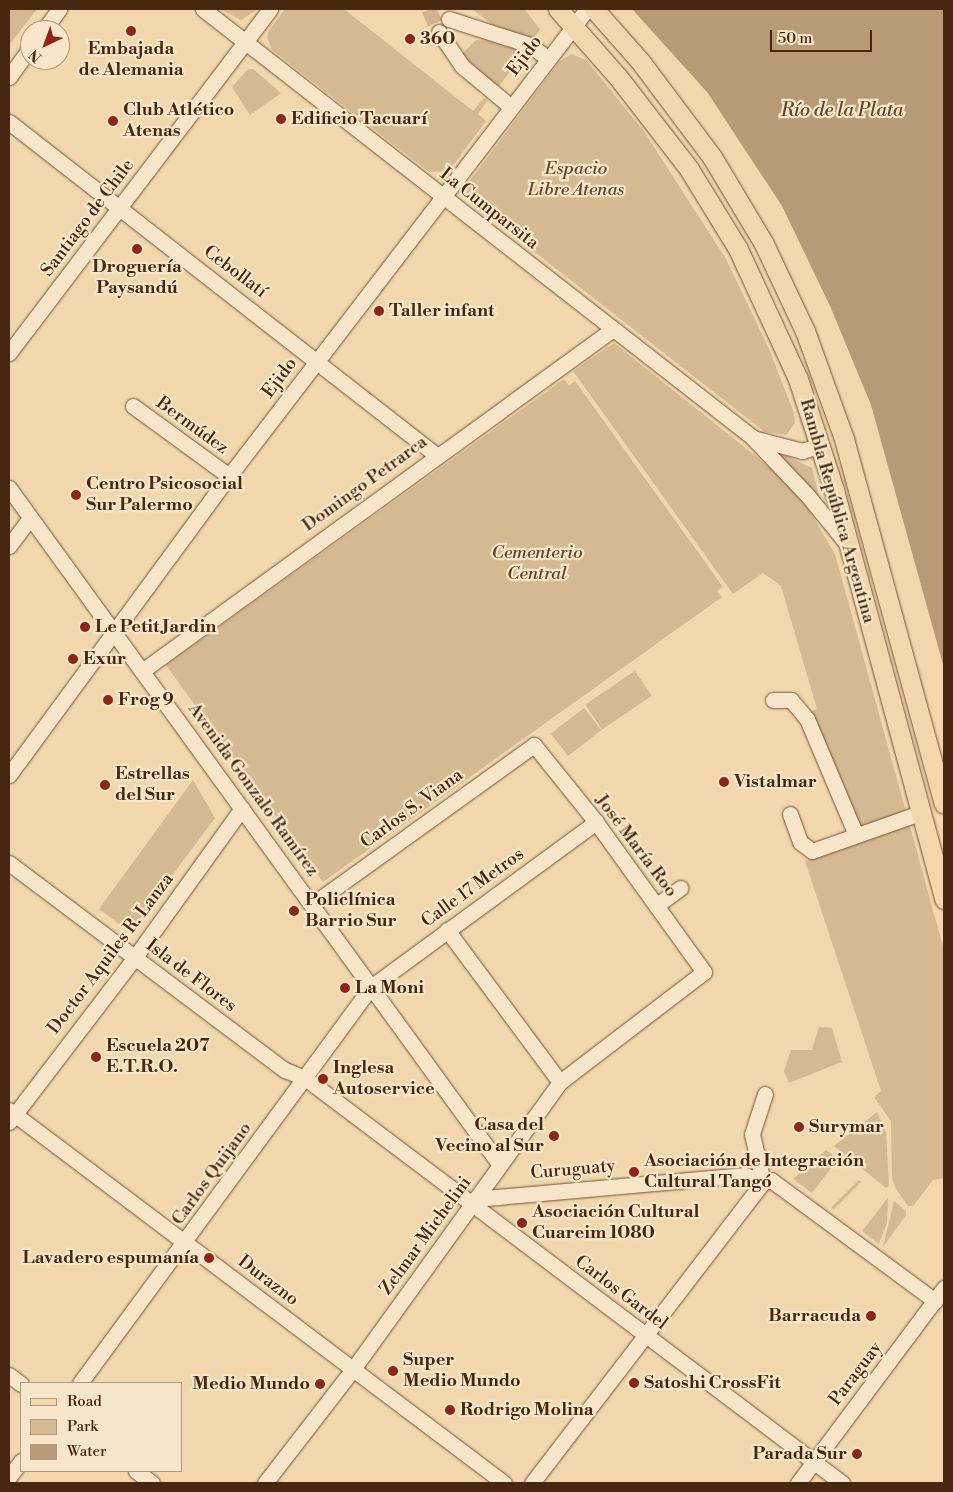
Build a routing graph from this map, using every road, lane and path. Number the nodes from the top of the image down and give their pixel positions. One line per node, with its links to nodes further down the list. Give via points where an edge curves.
1 (59, 9): 8 (street)
2 (203, 9): 11 (street, La Cumparsita)
3 (270, 9): 11 (street, Santiago de Chile)
4 (558, 9): 9 (main road, Rambla República Argentina)
5 (587, 9): 9 (street, Ejido)
6 (594, 9): 36 (main road, Rambla República Argentina, via 646,69 712,157 764,244 806,331 844,438)
7 (449, 19): 12 (street, via 530,46)
8 (51, 20)
9 (573, 25): 12 (street, Ejido); 24 (main road, Rambla República Argentina, via 660,129 706,196 762,298 798,379)
10 (439, 32): 15 (street, via 462,66)
11 (245, 41): 17 (street, La Cumparsita); 18 (street, Santiago de Chile)
12 (547, 58): 15 (street, Ejido)
13 (20, 62): 14 (street)
14 (9, 77)
15 (511, 107): 17 (street, Ejido)
16 (9, 122): 18 (street, Cebollatí)
17 (443, 198): 19 (street, La Cumparsita); 21 (street, Ejido)
18 (120, 208): 20 (street, Santiago de Chile); 21 (street, Cebollatí)
19 (613, 329): 23 (street, La Cumparsita); 25 (street, Domingo Petrarca)
20 (9, 353)
21 (317, 360): 25 (street, Cebollatí); 26 (street, Ejido)
22 (133, 406): 26 (street, Bermúdez)
23 (752, 438): 24 (street, La Cumparsita, via 802,451); 30 (street, La Cumparsita, via 808,496)
24 (821, 445): 30 (main road, Rambla República Argentina)
25 (436, 455): 32 (street, Domingo Petrarca)
26 (229, 476): 31 (street, Ejido)
27 (9, 488): 28 (street, Avenida Gonzalo Ramírez)
28 (30, 518): 29 (street); 31 (street, Avenida Gonzalo Ramírez)
29 (9, 546)
30 (850, 548): 38 (main road, Rambla República Argentina)
31 (114, 634): 32 (street, Avenida Gonzalo Ramírez); 35 (street, Ejido)
32 (142, 672): 37 (street, Avenida Gonzalo Ramírez)
33 (773, 700): 41 (street, via 790,700 807,719)
34 (534, 745): 40 (street, José María Roo); 45 (street, Carlos S. Viana)
35 (9, 775)
36 (944, 804)
37 (242, 808): 45 (street, Avenida Gonzalo Ramírez); 48 (street, Doctor Aquiles R. Lanza)
38 (920, 813): 41 (street); 44 (main road, Rambla República Argentina)
39 (790, 814): 41 (street, via 800,842 812,851)
40 (596, 822): 46 (street, José María Roo); 47 (street, Calle 17 Metros)
41 (856, 835)
42 (9, 863): 48 (street, Isla de Flores)
43 (680, 888): 46 (street)
44 (944, 899)
45 (313, 904): 50 (street, Avenida Gonzalo Ramírez)
46 (657, 905): 49 (street, José María Roo)
47 (447, 930): 50 (street, Calle 17 Metros); 52 (street)
48 (134, 957): 51 (street, Isla de Flores, via 285,1070); 54 (street, Doctor Aquiles R. Lanza)
49 (704, 972): 52 (street, Zelmar Michelini)
50 (372, 986): 51 (street, Carlos Quijano); 55 (street, Avenida Gonzalo Ramírez)
51 (306, 1078): 57 (street, Carlos Gardel); 58 (street, Carlos Quijano)
52 (560, 1082): 55 (street, Zelmar Michelini)
53 (765, 1094): 56 (street, via 752,1134)
54 (11, 1116): 58 (street, Durazno)
55 (500, 1165): 57 (street, Zelmar Michelini)
56 (763, 1182): 57 (street, Curuguaty, via 745,1175); 60 (street, via 771,1180 781,1185); 61 (street)
57 (473, 1201): 61 (street, Carlos Gardel); 62 (street, Zelmar Michelini)
58 (185, 1242): 62 (street, Durazno); 64 (street, Carlos Quijano)
59 (944, 1288): 60 (street, Paraguay)
60 (935, 1301): 67 (street, Paraguay)
61 (644, 1334): 67 (street, Carlos Gardel); 73 (street)
62 (353, 1369): 71 (street, Zelmar Michelini); 72 (street, Durazno)
63 (9, 1375): 65 (street)
64 (81, 1382)
65 (20, 1383)
66 (20, 1462): 69 (street)
67 (813, 1462): 74 (street, Paraguay); 75 (street, Carlos Gardel)
68 (137, 1472): 70 (street)
69 (9, 1478)
70 (152, 1483)
71 (265, 1483)
72 (504, 1483)
73 (532, 1483)
74 (798, 1483)
75 (842, 1483)

